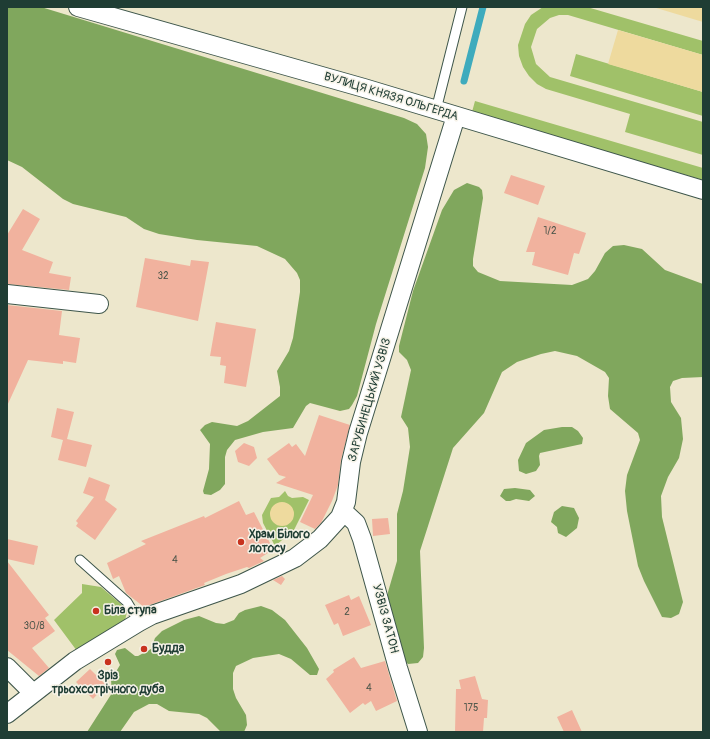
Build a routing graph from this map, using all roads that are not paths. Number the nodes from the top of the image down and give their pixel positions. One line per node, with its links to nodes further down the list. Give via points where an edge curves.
1 (78, 7): 3 (street, ВУЛИЦЯ КНЯЗЯ ОЛЬГЕРДА)
2 (462, 7): 3 (lane)
3 (436, 110): 4 (street, ВУЛИЦЯ КНЯЗЯ ОЛЬГЕРДА)
4 (456, 116): 5 (street, ВУЛИЦЯ КНЯЗЯ ОЛЬГЕРДА); 8 (street, ЗАРУБИНЕЦЬКИЙ УЗВІЗ, via 358,433)
5 (703, 190)
6 (7, 294): 7 (street)
7 (98, 304)
8 (343, 511): 10 (street, ЗАРУБИНЕЦЬКИЙ УЗВІЗ, via 335,524 320,539 279,567); 14 (street, УЗВІЗ ЗАТОН, via 356,523 362,539)
9 (80, 560): 10 (lane, via 127,602)
10 (139, 622): 12 (street, ЗАРУБИНЕЦЬКИЙ УЗВІЗ, via 75,661)
11 (7, 667): 12 (street)
12 (32, 692): 13 (street, ЗАРУБИНЕЦЬКИЙ УЗВІЗ)
13 (7, 714)
14 (418, 732)

